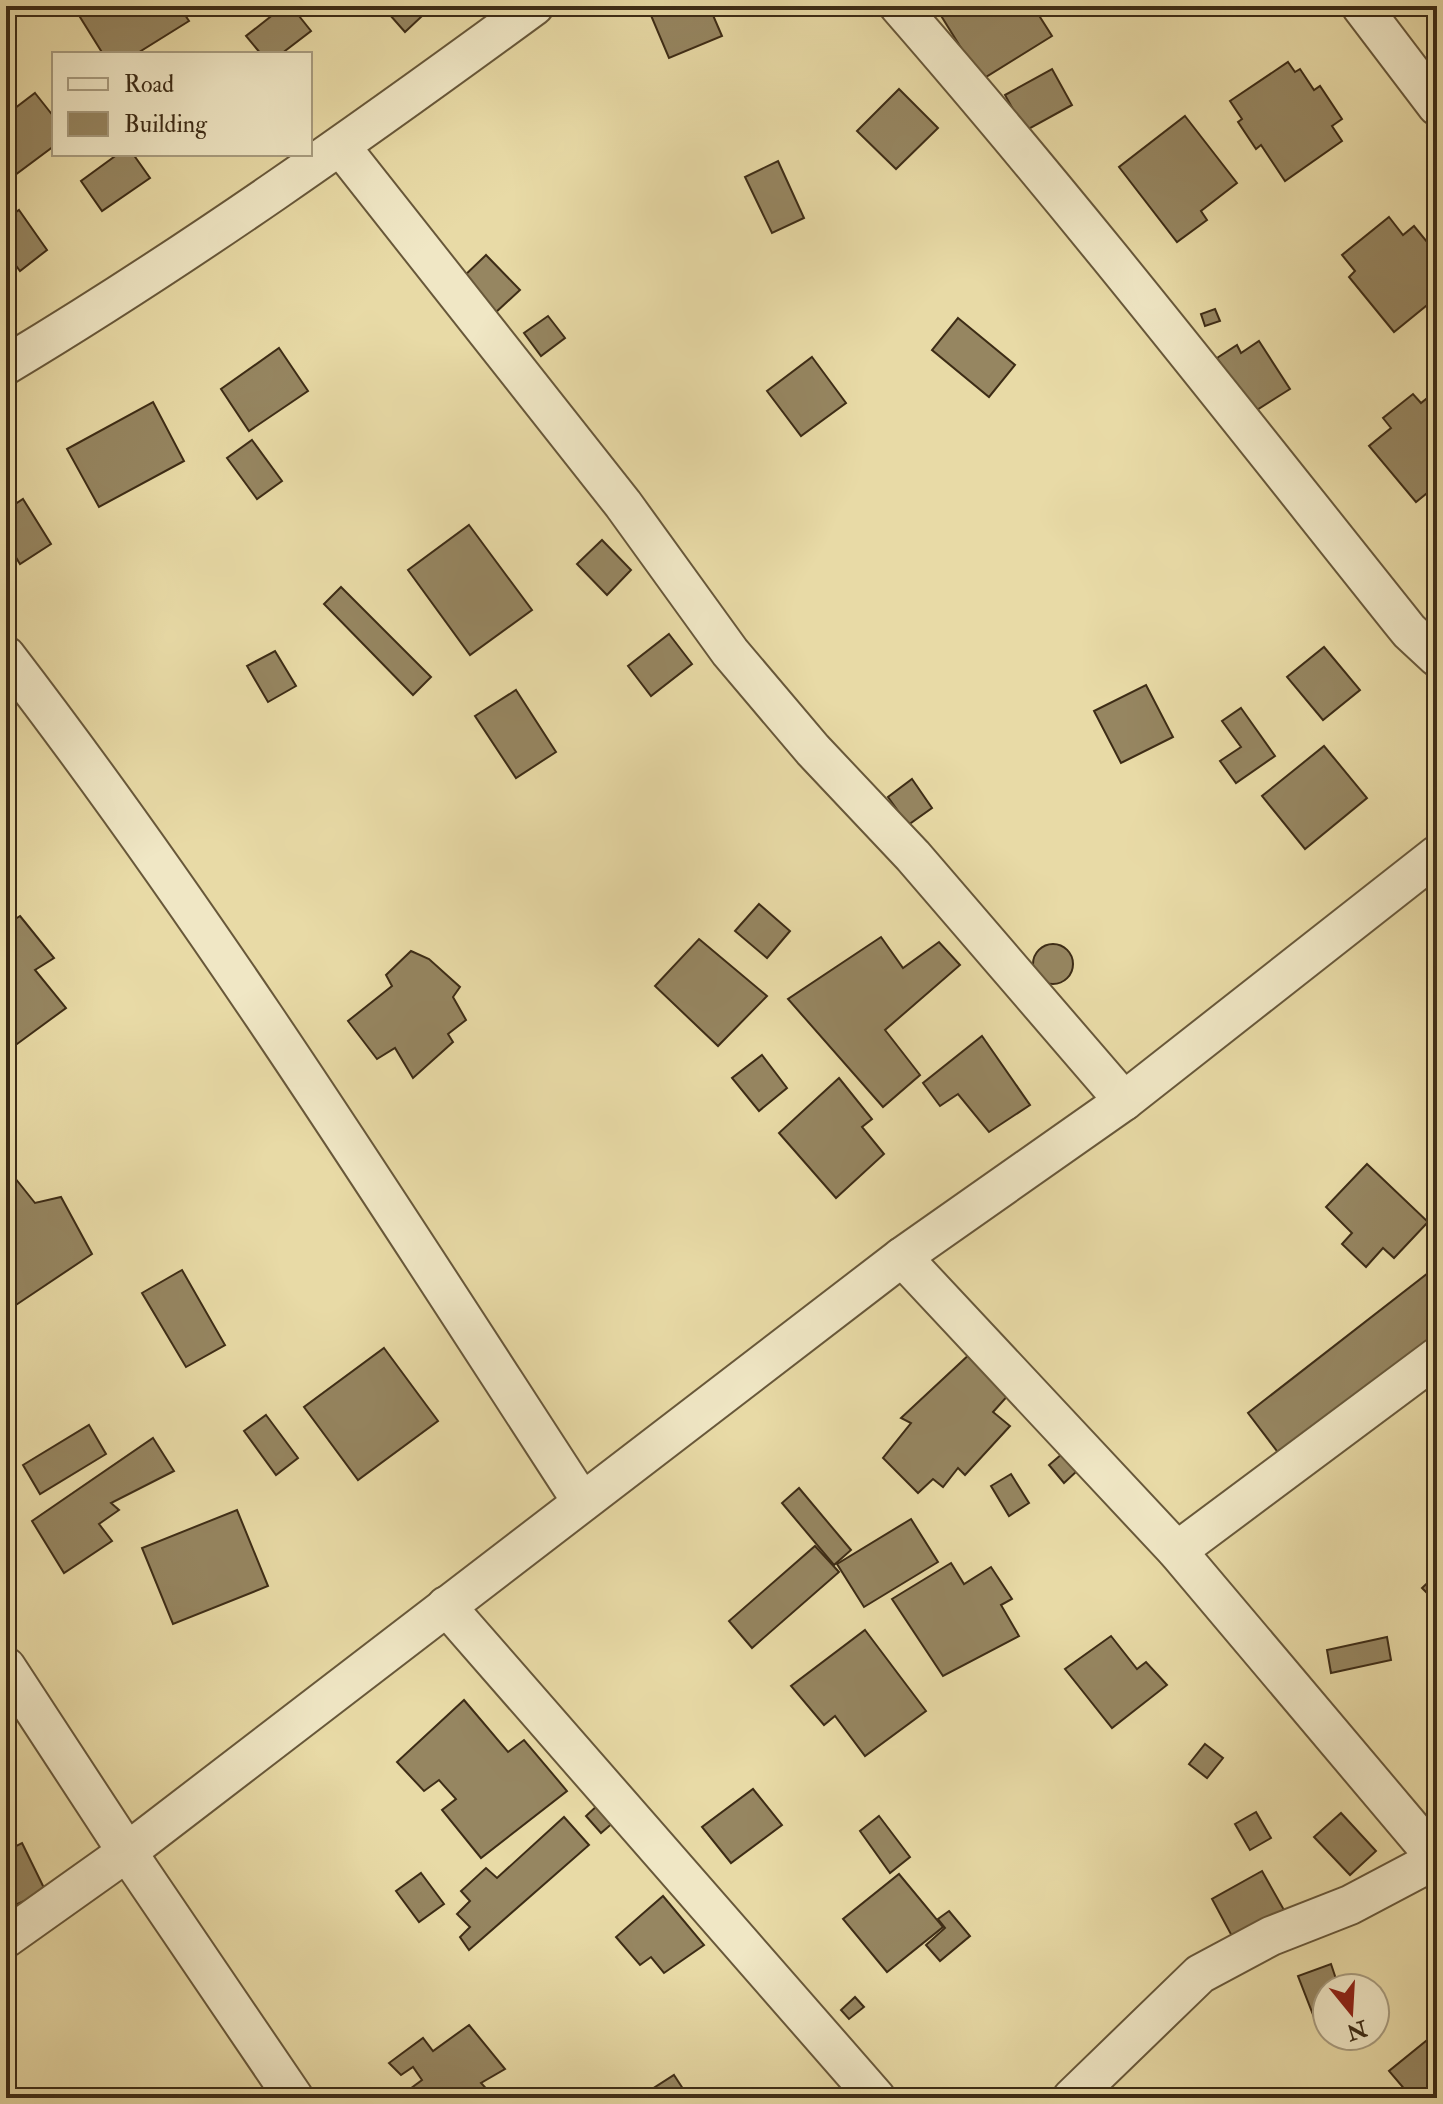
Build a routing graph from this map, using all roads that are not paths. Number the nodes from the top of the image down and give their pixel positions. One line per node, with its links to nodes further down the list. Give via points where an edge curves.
1 (534, 6): 5 (street)
2 (899, 6): 8 (street, via 1146,299 1409,631)
3 (1361, 6): 4 (street)
4 (1437, 106)
5 (341, 147): 6 (street); 10 (street, via 623,504 730,652)
6 (6, 365)
7 (6, 656): 13 (street, via 86,760 294,1060)
8 (1437, 657)
9 (1437, 855): 10 (street)
10 (1124, 1101): 11 (street)
11 (902, 1257): 13 (street); 14 (street)
12 (1437, 1357): 14 (street)
13 (582, 1502): 15 (street)
14 (1177, 1551): 18 (street)
15 (446, 1606): 17 (street); 21 (street)
16 (6, 1667): 17 (street)
17 (127, 1852): 19 (street); 20 (street)
18 (1437, 1859): 22 (street, via 1200,1974)
19 (6, 1938)
20 (294, 2098)
21 (876, 2098)
22 (1072, 2098)

